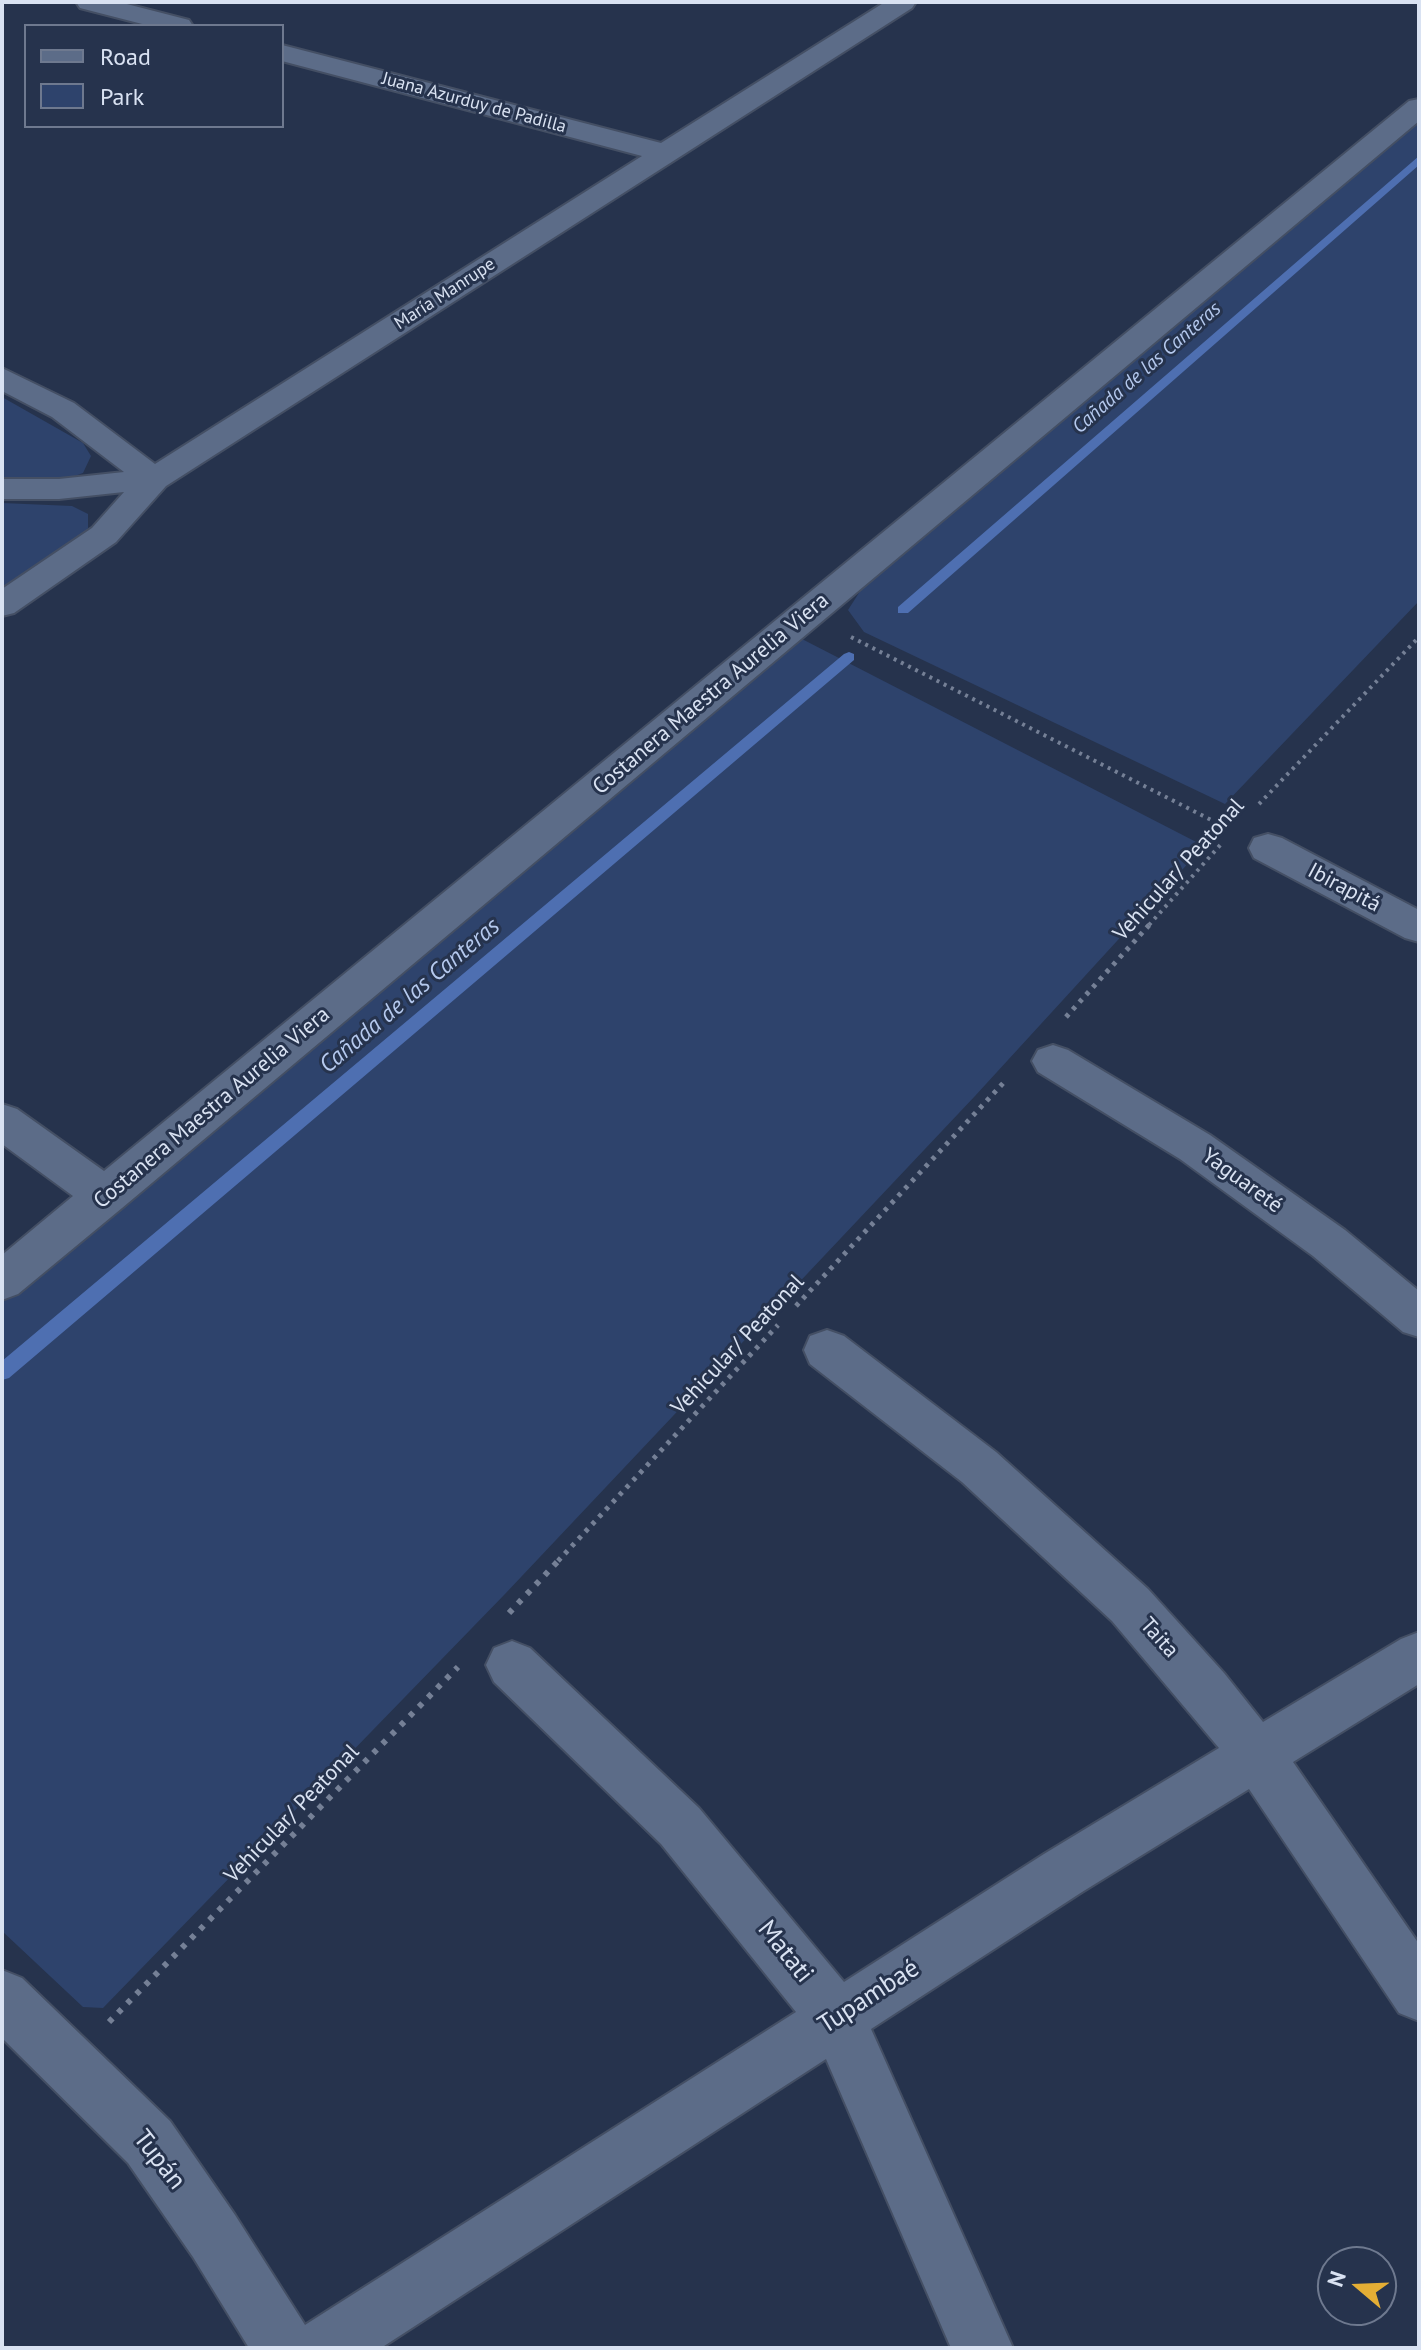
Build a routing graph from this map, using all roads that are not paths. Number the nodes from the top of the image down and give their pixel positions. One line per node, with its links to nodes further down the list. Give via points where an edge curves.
1 (89, 2): 3 (street)
2 (903, 2): 6 (street, María Manrupe)
3 (172, 24)
4 (284, 54): 6 (street, Juana Azurduy de Padilla)
5 (1419, 107): 15 (street, Costanera Maestra Aurelia Viera)
6 (665, 153): 8 (street, María Manrupe)
7 (2, 378): 8 (street, via 63,410)
8 (154, 479): 9 (street); 10 (street, María Manrupe, via 104,535)
9 (2, 489)
10 (2, 605)
11 (1268, 848): 12 (street, Ibirapitá)
12 (1419, 928)
13 (1041, 1053): 17 (street, Yaguareté, via 1195,1147 1329,1243)
14 (2, 1121): 15 (street)
15 (106, 1196): 16 (street, Costanera Maestra Aurelia Viera)
16 (2, 1281)
17 (1419, 1318)
18 (827, 1350): 21 (street, Taita, via 979,1467 1075,1553 1187,1668)
19 (492, 1649): 24 (street, Matati, via 680,1826)
20 (1419, 1656): 21 (street, Tupambaé)
21 (1257, 1755): 22 (street, Taita); 24 (street, Tupambaé)
22 (1419, 1993)
23 (2, 1998): 25 (street, Tupán, via 149,2142)
24 (837, 2018): 26 (street, Tupambaé); 27 (street, Matati)
25 (284, 2348)
26 (325, 2348)
27 (982, 2348)

